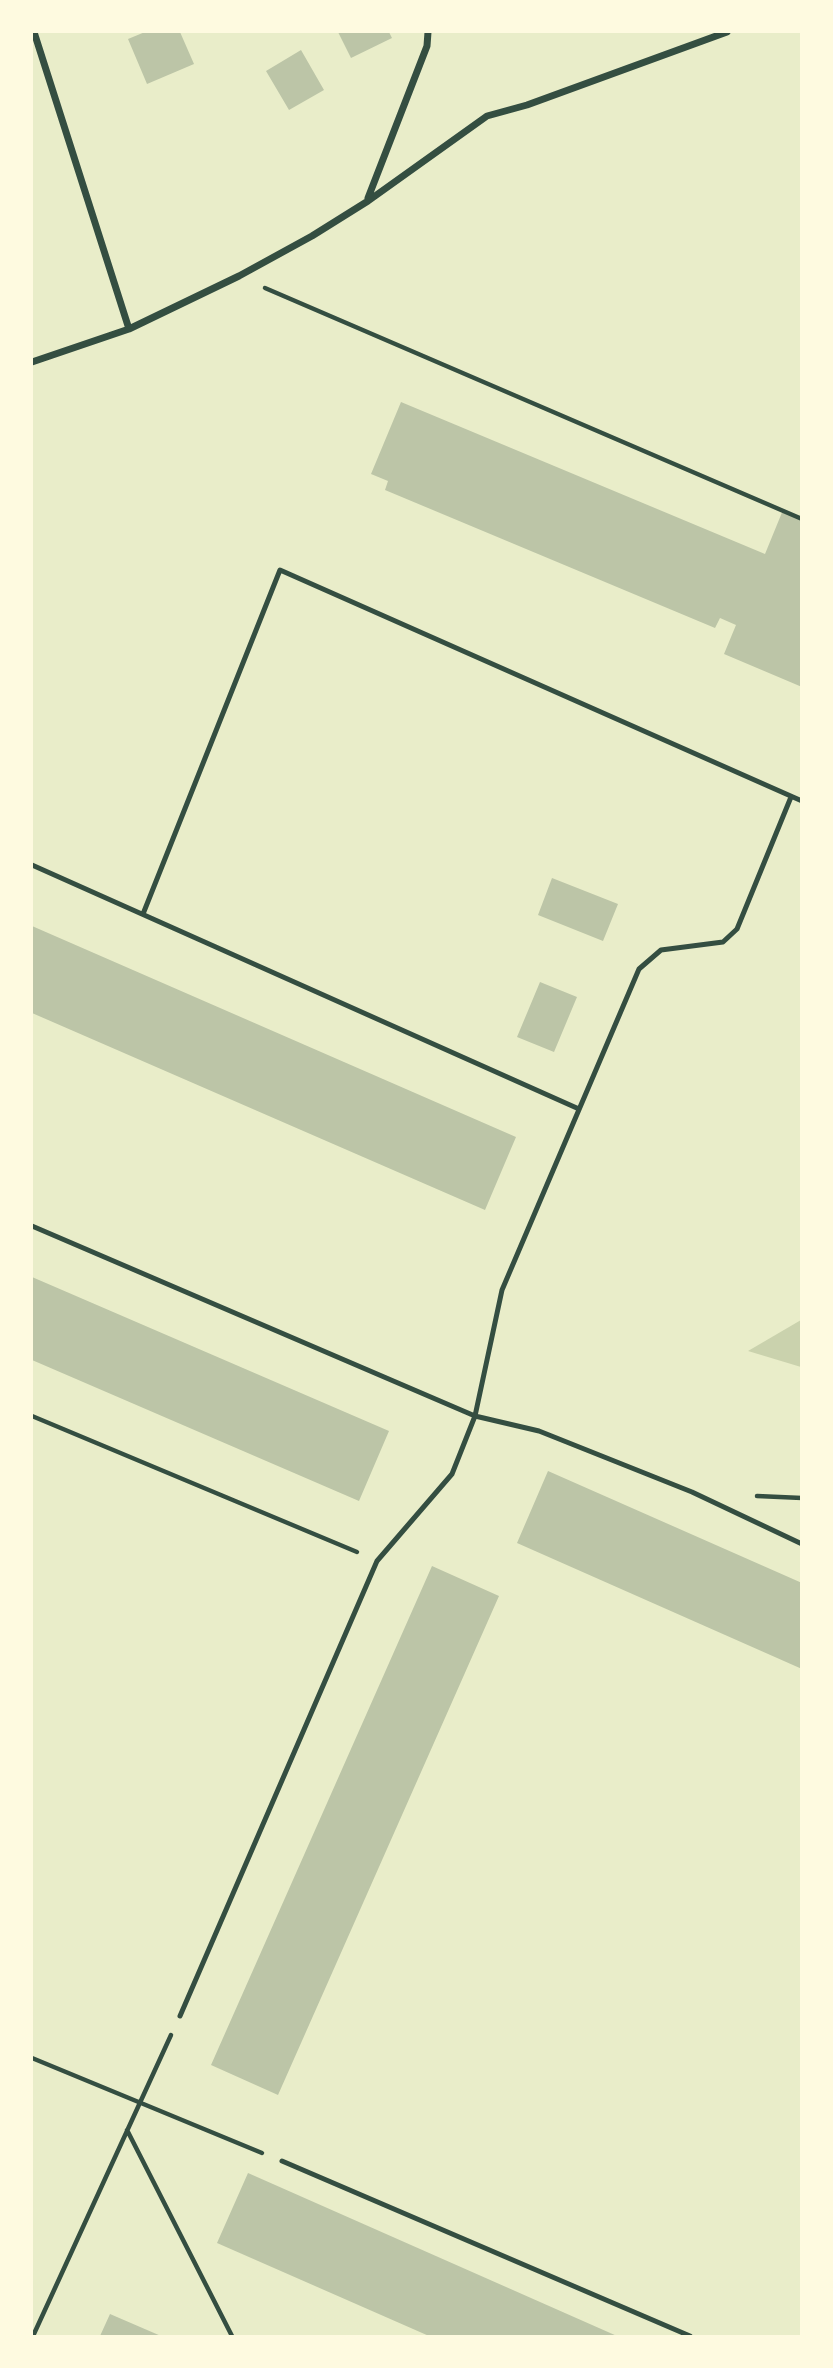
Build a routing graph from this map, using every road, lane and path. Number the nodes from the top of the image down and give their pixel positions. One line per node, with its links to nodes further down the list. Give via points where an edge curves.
1 (34, 32): 6 (street)
2 (428, 32): 4 (street, via 427,46)
3 (727, 32): 4 (street, via 487,116)
4 (368, 201): 5 (street)
5 (239, 276): 6 (street); 8 (path)
6 (129, 329): 7 (street)
7 (32, 362)
8 (802, 519)
9 (791, 797): 10 (lane); 12 (lane, via 279,570); 13 (lane, via 737,929 723,942 661,950 639,969)
10 (802, 802)
11 (32, 865): 12 (lane)
12 (143, 914): 13 (lane)
13 (579, 1109): 16 (lane, via 502,1290)
14 (32, 1226): 16 (lane)
15 (32, 1416): 18 (path)
16 (475, 1416): 17 (lane, via 539,1431 692,1492); 18 (lane, via 452,1474)
17 (802, 1544)
18 (377, 1561): 19 (lane)
19 (180, 2016): 21 (path)
20 (32, 2058): 21 (path)
21 (140, 2103): 22 (path); 23 (path)
22 (126, 2129): 24 (path); 25 (path)
23 (282, 2161): 26 (lane)
24 (33, 2336)
25 (232, 2336)
26 (690, 2336)

